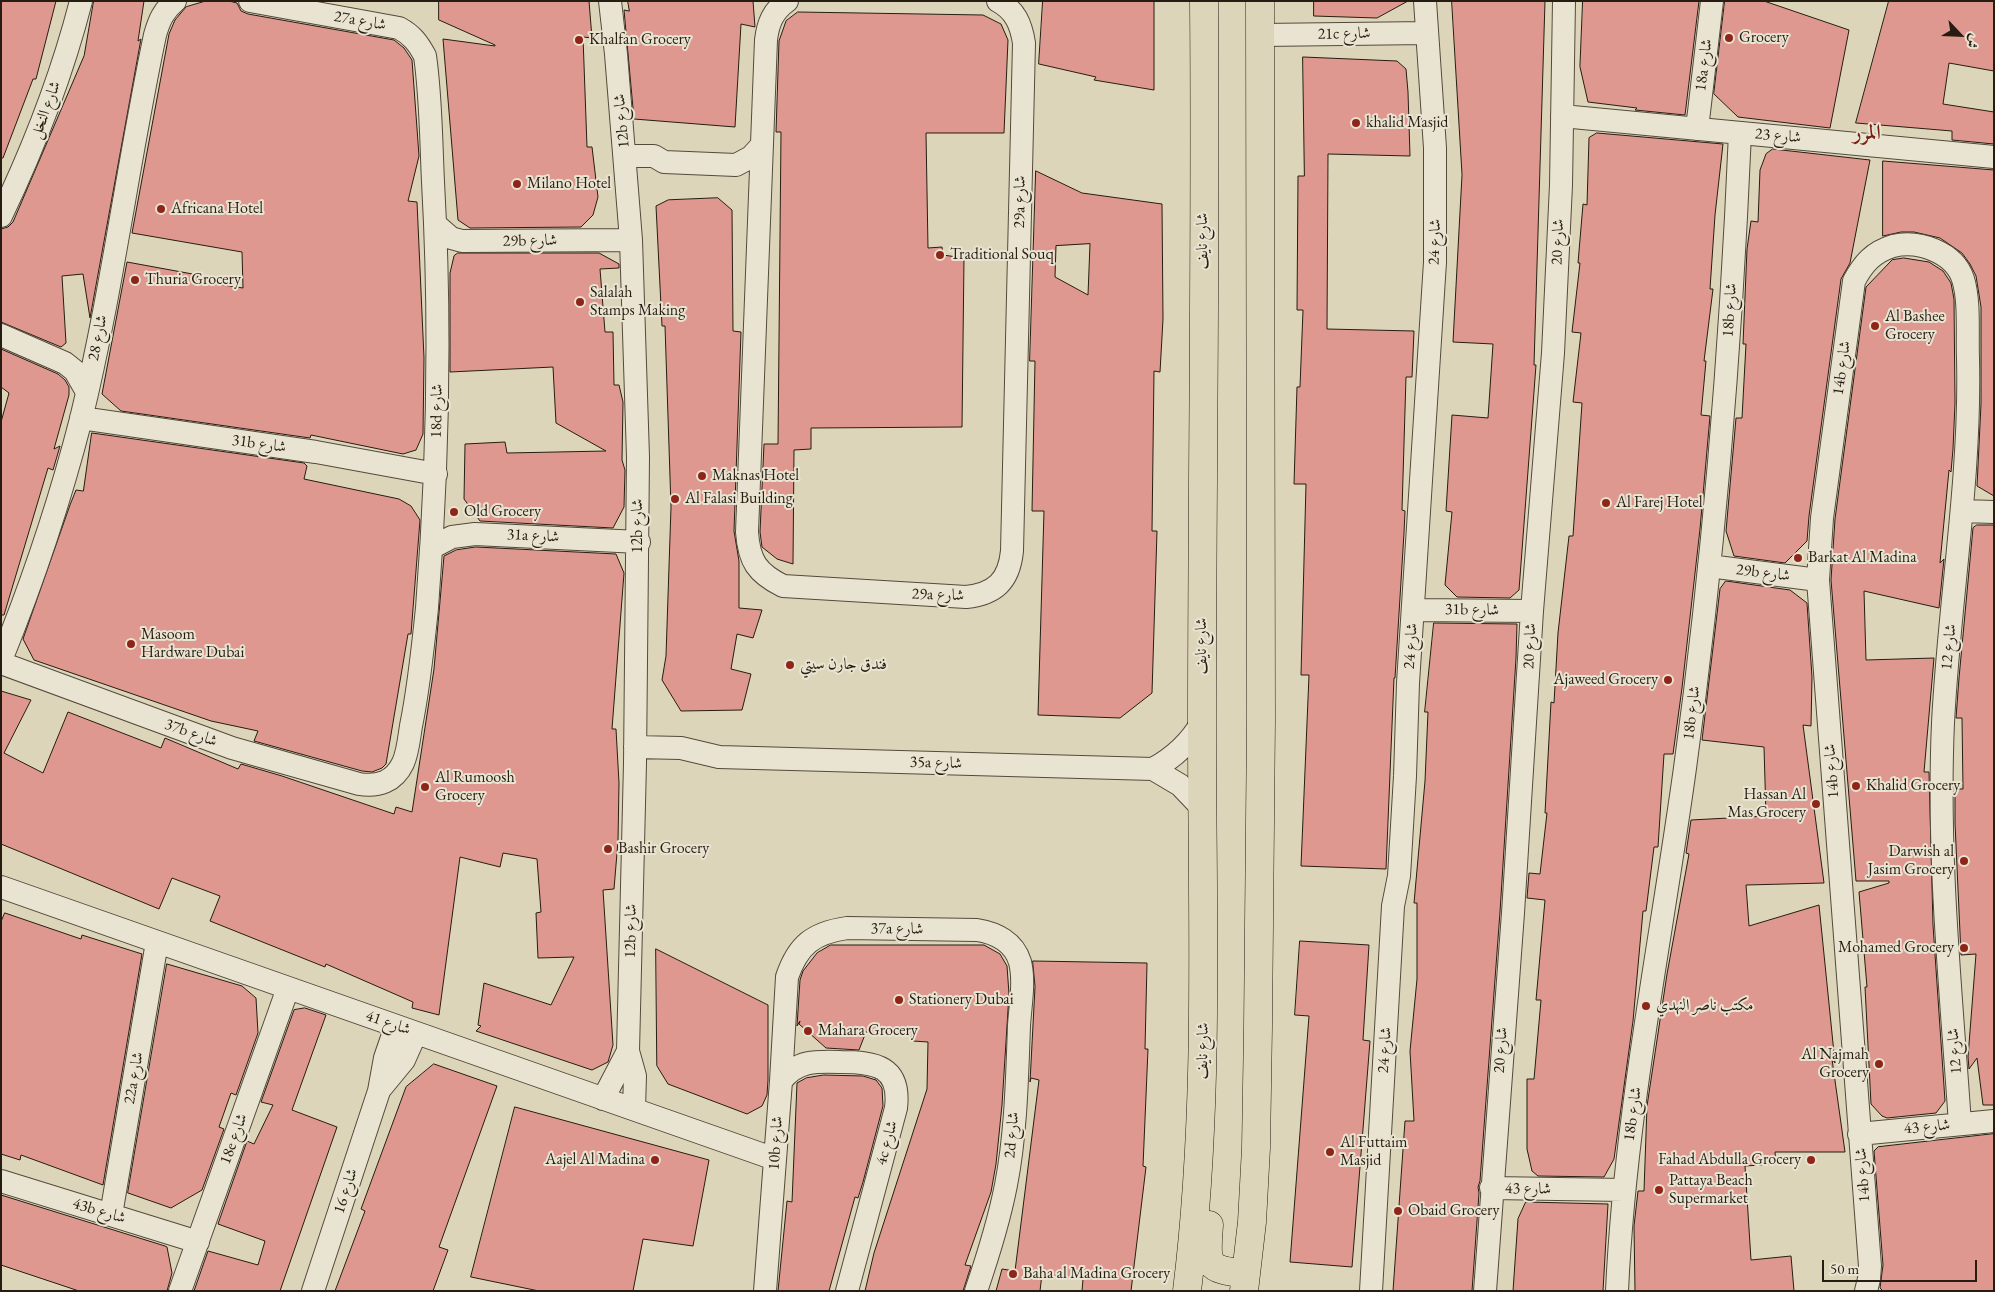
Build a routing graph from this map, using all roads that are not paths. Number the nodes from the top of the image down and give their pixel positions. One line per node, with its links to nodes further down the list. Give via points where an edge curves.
1 (81, 1): 24 (street, شارع النخل, via 51,99)
2 (250, 1): 13 (street, 27a شارع, via 399,28)
3 (610, 1): 20 (street, 12b شارع)
4 (787, 1): 18 (street, 29a شارع, via 774,12 768,25)
5 (998, 1): 23 (street, 29a شارع, via 1016,16 1024,43 1012,551 1004,579 993,589 980,596 966,597 800,588 783,586 767,578 755,566 748,549 747,532)
6 (1204, 1): 43 (main road, شارع نايف)
7 (1260, 1): 14 (main road)
8 (1425, 1): 12 (street, شارع 24)
9 (1564, 1): 15 (street, شارع 20)
10 (1712, 1): 16 (street, 18a شارع)
11 (170, 5): 29 (street, شارع 28, via 159,21 151,54)
12 (1427, 33): 14 (street, 21c شارع); 40 (street, شارع 24, via 1435,148 1435,243)
13 (410, 34): 25 (street, 18d شارع, via 425,56)
14 (1261, 35): 70 (main road, via 1261,720 1256,1148)
15 (1562, 116): 16 (street, شارع 23); 41 (street, شارع 20, via 1553,353)
16 (1697, 129): 17 (street, شارع 23)
17 (1740, 133): 19 (street, شارع 23); 38 (street, 18b شارع, via 1727,359)
18 (762, 145): 21 (street, via 751,157); 23 (street, 29a شارع)
19 (1994, 157)
20 (625, 163): 21 (street, via 654,156 664,162); 26 (street, 12b شارع)
21 (736, 165): 23 (street)
22 (1, 173): 24 (street, via 6,188)
23 (760, 186)
24 (4, 209)
25 (435, 224): 26 (street, 29b شارع, via 451,238 467,242); 33 (street, 18d شارع)
26 (631, 240): 36 (street, 12b شارع)
27 (1870, 257): 34 (street, شارع 12, via 1897,245 1927,247 1947,256 1963,277 1968,379); 39 (street, 14b شارع, via 1854,281 1822,518)
28 (1, 335): 30 (street)
29 (99, 336): 30 (street, via 79,351); 31 (street, شارع 28)
30 (54, 358): 31 (street, via 75,371)
31 (87, 392): 32 (street, شارع 28)
32 (81, 418): 33 (street, 31b شارع, via 316,452); 42 (street, شارع 28, via 42,552)
33 (436, 474): 37 (street, 18d شارع)
34 (1963, 511): 35 (street); 61 (street, شارع 12, via 1946,682 1942,786)
35 (1994, 512)
36 (639, 542): 37 (street, 31a شارع, via 475,534 452,537); 44 (street, 12b شارع)
37 (431, 548): 46 (street, 18d شارع, via 420,675 407,750 396,774)
38 (1709, 566): 39 (street, 29b شارع); 67 (street, 18b شارع, via 1684,774)
39 (1818, 580): 63 (street, 14b شارع)
40 (1413, 610): 41 (street, 31b شارع); 77 (street, شارع 24)
41 (1532, 611): 66 (street, شارع 20)
42 (1, 662): 46 (street, 37b شارع, via 232,748 359,784)
43 (1202, 722): 45 (street, via 1176,754); 47 (main road, شارع نايف)
44 (635, 755): 45 (street, 35a شارع, via 691,750 718,756); 55 (street, 12b شارع)
45 (1153, 769): 47 (street, 35a شارع, via 1180,785)
46 (386, 783)
47 (1202, 808): 62 (main road, شارع نايف, via 1204,1050)
48 (1, 887): 49 (street, شارع 41)
49 (157, 942): 51 (street, شارع 41); 68 (street, 22a شارع)
50 (1022, 976): 52 (street, 37a شارع, via 1020,962 1013,949 991,932 847,928 830,930 802,947 792,962); 75 (street, 2d شارع, via 1011,1151 997,1224)
51 (288, 988): 53 (street, شارع 41); 69 (street, 18e شارع)
52 (786, 994): 54 (street, 10b شارع)
53 (406, 1029): 58 (street, شارع 41); 72 (street, شارع 16, via 404,1060 379,1091)
54 (784, 1037): 56 (street, via 796,1052); 57 (street, 10b شارع)
55 (628, 1051): 58 (street, 12b شارع); 59 (street, 12b شارع, via 635,1076)
56 (812, 1061): 57 (street, 4c شارع, via 793,1069); 74 (street, 4c شارع, via 873,1064 883,1069 896,1086 896,1108)
57 (781, 1081): 64 (street, 10b شارع)
58 (603, 1099): 59 (street, شارع 41)
59 (634, 1109): 64 (street, شارع 41)
60 (1994, 1121): 61 (street, شارع 43)
61 (1960, 1124): 63 (street, شارع 43)
62 (1201, 1130): 70 (main road, via 1212,1148 1207,1254 1218,1270); 76 (main road, شارع نايف)
63 (1859, 1134): 80 (street, 14b شارع, via 1870,1266)
64 (775, 1159): 73 (street, 10b شارع)
65 (1, 1181): 68 (street, 43b شارع)
66 (1492, 1188): 67 (street, شارع 43); 78 (street, شارع 20)
67 (1624, 1190): 79 (street, 18b شارع)
68 (111, 1215): 69 (street, 43b شارع)
69 (198, 1242): 71 (street, 18e شارع)
70 (1245, 1282)
71 (180, 1291)
72 (313, 1291)
73 (765, 1291)
74 (848, 1291)
75 (976, 1291)
76 (1187, 1291)
77 (1371, 1291)
78 (1485, 1291)
79 (1617, 1291)
80 (1866, 1291)

